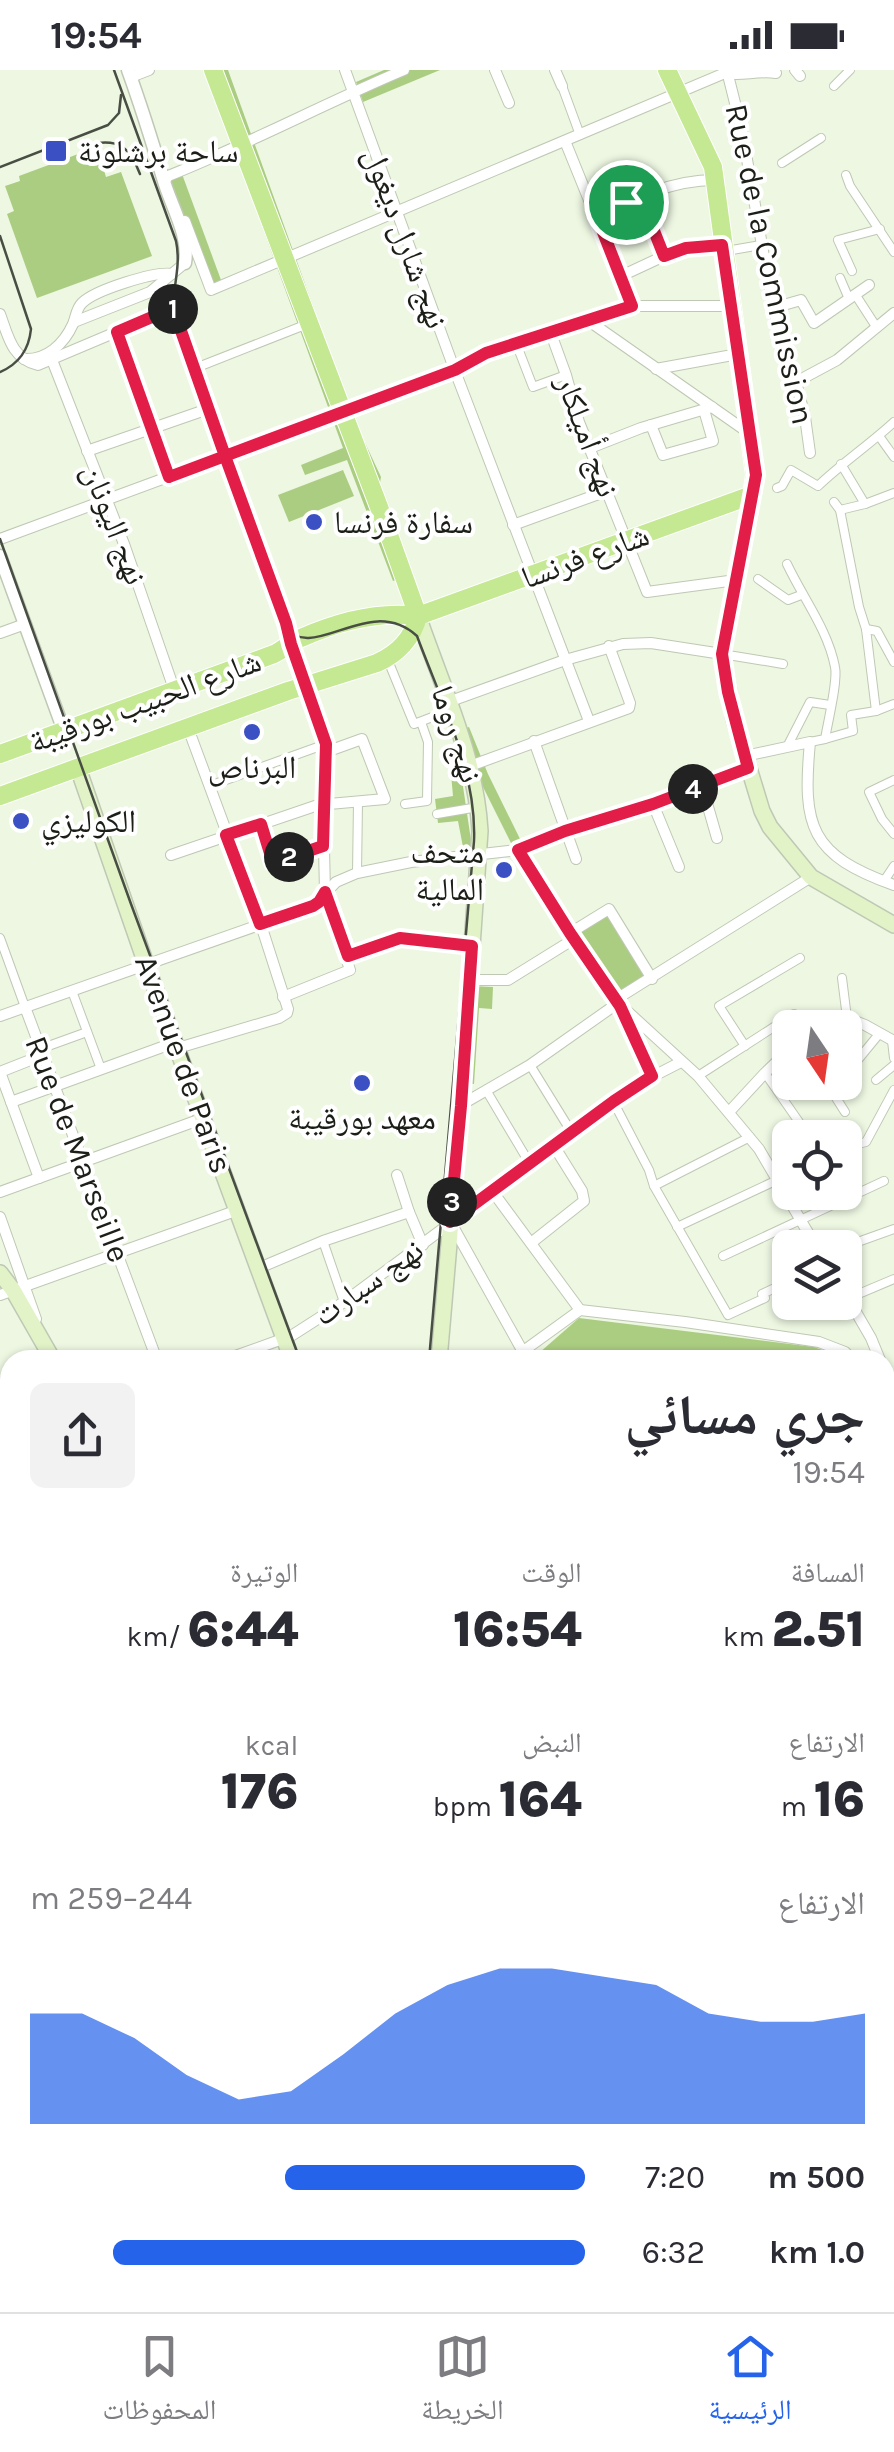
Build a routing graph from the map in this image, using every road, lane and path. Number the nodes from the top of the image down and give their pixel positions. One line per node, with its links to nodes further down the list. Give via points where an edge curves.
1 (149, 70): 9 (street)
2 (214, 70): 20 (main road)
3 (345, 70): 14 (street, نهج شارل ديغول)
4 (404, 70): 14 (street)
5 (495, 70): 16 (street)
6 (555, 70): 12 (street)
7 (667, 70): 15 (main road)
8 (850, 70): 13 (street)
9 (129, 73): 23 (street)
10 (730, 73): 11 (street); 15 (street); 29 (street, Rue de la Commission)
11 (776, 73)
12 (562, 86): 17 (street)
13 (834, 86)
14 (353, 92): 20 (street); 26 (street, نهج شارل ديغول)
15 (678, 92): 17 (street); 24 (main road)
16 (509, 104)
17 (580, 135): 19 (street)
18 (821, 138): 21 (street)
19 (565, 142): 26 (street); 27 (street)
20 (242, 144): 23 (street); 33 (main road)
21 (782, 163)
22 (846, 174): 28 (street)
23 (163, 178): 33 (street, via 169,178 211,290); 34 (street)
24 (714, 180): 25 (street, via 682,182); 30 (main road)
25 (641, 198): 27 (street); 32 (street)
26 (397, 211): 33 (street); 58 (street, نهج شارل ديغول)
27 (597, 217): 37 (street)
28 (880, 229): 31 (street); 35 (street, via 838,240)
29 (761, 245): 30 (street); 43 (street, Rue de la Commission)
30 (723, 248): 32 (street); 42 (main road)
31 (894, 252)
32 (664, 256): 37 (street)
33 (286, 258): 48 (main road)
34 (185, 262): 36 (street)
35 (852, 271)
36 (172, 274): 47 (street, via 150,292); 47 (street, via 91,296)
37 (619, 277): 41 (street)
38 (840, 278): 40 (street)
39 (869, 285): 40 (street)
40 (852, 296): 43 (street, via 814,323 800,300); 49 (street)
41 (632, 306): 42 (street); 46 (street)
42 (730, 306): 53 (main road)
43 (773, 308): 60 (street, Rue de la Commission)
44 (894, 313): 49 (street)
45 (0, 314): 54 (street)
46 (586, 319): 50 (street); 57 (street)
47 (74, 322): 54 (street, via 56,349)
48 (310, 323): 56 (street); 63 (main road)
49 (877, 328): 60 (street)
50 (550, 331): 52 (street); 59 (street, نهج أميلكار)
51 (117, 332): 55 (street); 56 (street, via 173,308); 66 (street)
52 (516, 343): 58 (street); 59 (street, via 534,387)
53 (738, 354): 57 (street); 67 (main road)
54 (22, 359): 55 (street, via 38,365)
55 (52, 360): 70 (street, نهج اليونان)
56 (194, 368): 62 (street)
57 (656, 369): 61 (street)
58 (455, 370): 63 (street); 82 (street, نهج شارل ديغول)
59 (566, 375): 69 (street, نهج أميلكار)
60 (796, 382): 71 (street, Rue de la Commission)
61 (708, 408): 65 (street); 65 (street, via 713,441 662,455); 67 (street)
62 (208, 409): 66 (street); 72 (street)
63 (343, 413): 72 (street); 91 (main road)
64 (894, 422): 68 (street)
65 (651, 425): 69 (street)
66 (151, 428): 70 (street); 75 (street)
67 (750, 433): 78 (main road)
68 (879, 436): 73 (street); 74 (street)
69 (590, 448): 77 (street, نهج أميلكار)
70 (87, 451): 80 (street, نهج اليونان)
71 (810, 453)
72 (225, 456): 75 (street); 95 (street)
73 (894, 458)
74 (841, 464): 76 (street, via 818,486 792,470); 81 (street)
75 (169, 477): 80 (street)
76 (777, 488)
77 (606, 491): 82 (street); 84 (street, نهج أميلكار)
78 (757, 492): 84 (main road, شارع فرنسا); 89 (main road)
79 (894, 494): 81 (street)
80 (106, 499): 83 (street); 103 (street, نهج اليونان)
81 (865, 504): 93 (street, via 837,506)
82 (513, 525): 87 (street, نهج شارل ديغول)
83 (0, 539)
84 (627, 540): 87 (main road, شارع فرنسا); 89 (street, نهج أميلكار, via 647,592)
85 (0, 556): 92 (street)
86 (787, 564): 90 (street)
87 (532, 575): 91 (main road, شارع فرنسا); 99 (street, نهج شارل ديغول)
88 (758, 579): 90 (street, via 788,600)
89 (736, 580): 97 (main road)
90 (801, 595): 104 (street, via 836,670)
91 (418, 616): 95 (main road, شارع الحبيب بورقيبة, via 357,619); 98 (main road, via 413,632); 106 (main road, نهج روما)
92 (25, 624): 94 (street); 111 (street)
93 (866, 629): 100 (street, via 877,631); 107 (street)
94 (0, 633)
95 (290, 639): 102 (street); 103 (main road, شارع الحبيب بورقيبة, via 274,654)
96 (609, 646): 97 (street, via 636,642); 99 (street); 108 (street, via 630,706)
97 (722, 654): 101 (street); 118 (main road)
98 (387, 658): 102 (main road, شارع الحبيب بورقيبة); 109 (street, via 414,724)
99 (566, 660): 106 (street); 108 (street, نهج شارل ديغول)
100 (894, 662)
101 (783, 664)
102 (307, 686): 110 (main road, شارع الحبيب بورقيبة); 116 (street)
103 (174, 689): 111 (main road, شارع الحبيب بورقيبة)
104 (830, 704): 112 (street); 115 (street, via 810,702)
105 (894, 704): 107 (street)
106 (449, 706): 109 (street); 119 (main road, نهج روما)
107 (876, 711): 112 (street, via 851,715 853,732)
108 (589, 721): 113 (street)
109 (420, 722): 126 (street, via 428,742)
110 (188, 728): 120 (main road, شارع الحبيب بورقيبة); 122 (street)
111 (64, 731): 117 (main road, شارع الحبيب بورقيبة)
112 (825, 738): 114 (street)
113 (534, 741): 119 (street); 133 (street)
114 (810, 742): 115 (street); 146 (street, via 814,831 831,854)
115 (788, 745): 118 (street)
116 (326, 748): 122 (street); 127 (street, via 362,739 384,799); 130 (street)
117 (0, 754)
118 (747, 762): 123 (street); 145 (main road, via 770,827)
119 (470, 766): 131 (main road, نهج روما)
120 (78, 768): 125 (main road, شارع الحبيب بورقيبة); 155 (main road, Avenue de Paris)
121 (890, 783): 124 (street); 134 (street, via 869,792)
122 (209, 786): 135 (street)
123 (702, 786): 129 (street); 136 (street)
124 (894, 792)
125 (0, 796)
126 (427, 798): 128 (street); 131 (street, via 438,801 439,814)
127 (358, 802): 130 (street); 144 (street)
128 (404, 804)
129 (653, 804): 133 (street); 142 (street)
130 (323, 805): 132 (street); 137 (street)
131 (478, 808): 140 (main road, نهج روما)
132 (261, 824): 135 (street); 137 (street, via 273,863)
133 (565, 831): 138 (street); 141 (street)
134 (894, 834)
135 (226, 835): 139 (street); 148 (street)
136 (717, 838)
137 (323, 846): 147 (street)
138 (518, 850): 140 (street); 150 (street)
139 (170, 855)
140 (478, 855): 144 (street); 152 (main road, نهج روما)
141 (576, 859)
142 (680, 866)
143 (894, 866): 146 (street)
144 (357, 873): 147 (street)
145 (811, 877): 149 (main road); 157 (street)
146 (889, 883)
147 (325, 892): 148 (street, via 313,906); 153 (street)
148 (260, 924): 155 (street); 160 (street)
149 (894, 924)
150 (572, 936): 157 (street, via 609,909); 158 (street, via 508,980); 161 (street)
151 (0, 938): 162 (street, Rue de Marseille)
152 (472, 946): 153 (street, via 400,938); 158 (main road, نهج روما)
153 (348, 956): 160 (street, via 348,972)
154 (800, 958): 171 (street, via 719,1006)
155 (146, 964): 159 (street); 170 (main road, Avenue de Paris)
156 (842, 978): 163 (street)
157 (652, 979): 161 (street)
158 (470, 980): 190 (main road, نهج روما)
159 (72, 990): 162 (street); 167 (street)
160 (283, 998): 170 (street, via 287,1013 279,1018)
161 (618, 1003): 175 (street); 176 (street); 181 (street)
162 (24, 1007): 164 (street); 172 (street, Rue de Marseille)
163 (846, 1010)
164 (0, 1016)
165 (862, 1026): 168 (street)
166 (772, 1028): 171 (street)
167 (88, 1032): 172 (street); 178 (street)
168 (879, 1034): 169 (street); 173 (street)
169 (893, 1041): 174 (street)
170 (177, 1045): 178 (street); 193 (main road, Avenue de Paris)
171 (744, 1046): 182 (street)
172 (42, 1052): 179 (street); 184 (street, Rue de Marseille)
173 (862, 1055)
174 (894, 1061): 183 (street)
175 (681, 1062): 181 (street, نهج سبارت); 182 (street)
176 (530, 1065): 185 (street); 195 (street)
177 (772, 1066): 180 (street)
178 (101, 1069): 184 (street)
179 (0, 1072): 189 (street)
180 (765, 1073): 191 (street); 194 (street)
181 (652, 1076): 188 (street, نهج سبارت)
182 (698, 1076): 191 (street)
183 (876, 1080)
184 (54, 1086): 189 (street); 199 (street, Rue de Marseille)
185 (486, 1090): 190 (street); 200 (street)
186 (894, 1090): 197 (street)
187 (837, 1100): 192 (street)
188 (614, 1101): 195 (street, نهج سبارت); 206 (street)
189 (11, 1102): 203 (street)
190 (461, 1106): 214 (main road, نهج روما)
191 (730, 1112): 196 (street)
192 (845, 1112)
193 (204, 1118): 199 (street); 209 (main road, Avenue de Paris)
194 (798, 1120)
195 (572, 1133): 198 (street, نهج سبارت)
196 (750, 1137): 201 (street); 206 (street)
197 (862, 1143)
198 (554, 1146): 200 (street, نهج سبارت); 220 (street, via 584,1200)
199 (82, 1162): 203 (street); 222 (street, Rue de Marseille)
200 (530, 1164): 208 (street, نهج سبارت)
201 (772, 1171)
202 (397, 1175): 211 (street)
203 (39, 1178): 207 (street)
204 (884, 1180): 213 (street)
205 (772, 1183): 215 (street)
206 (654, 1186): 215 (street)
207 (0, 1192)
208 (493, 1192): 214 (street, نهج سبارت); 220 (street)
209 (238, 1210): 222 (street); 224 (main road, Avenue de Paris)
210 (796, 1210): 213 (street)
211 (409, 1212): 219 (street); 221 (street)
212 (0, 1216): 228 (street)
213 (802, 1220): 217 (street); 223 (street)
214 (450, 1222): 221 (street, نهج سبارت); 238 (main road, نهج روما); 239 (street)
215 (677, 1227): 227 (street, via 728,1315)
216 (894, 1229): 218 (street)
217 (807, 1230)
218 (862, 1240)
219 (323, 1241): 224 (street); 230 (street)
220 (531, 1243): 231 (street)
221 (422, 1245): 230 (street, نهج سبارت)
222 (117, 1253): 228 (street); 235 (street, Rue de Marseille)
223 (723, 1256)
224 (259, 1268): 233 (main road, Avenue de Paris)
225 (0, 1273): 228 (main road)
226 (894, 1278): 229 (street)
227 (772, 1289)
228 (13, 1290): 234 (main road)
229 (862, 1290)
230 (344, 1302): 233 (street, نهج سبارت)
231 (580, 1310): 239 (street); 240 (street)
232 (859, 1320): 241 (street)
233 (284, 1339): 236 (street, نهج سبارت); 237 (main road, Avenue de Paris)
234 (48, 1350)
235 (153, 1350)
236 (253, 1350)
237 (288, 1350)
238 (440, 1350)
239 (522, 1350)
240 (841, 1350)
241 (875, 1350)

